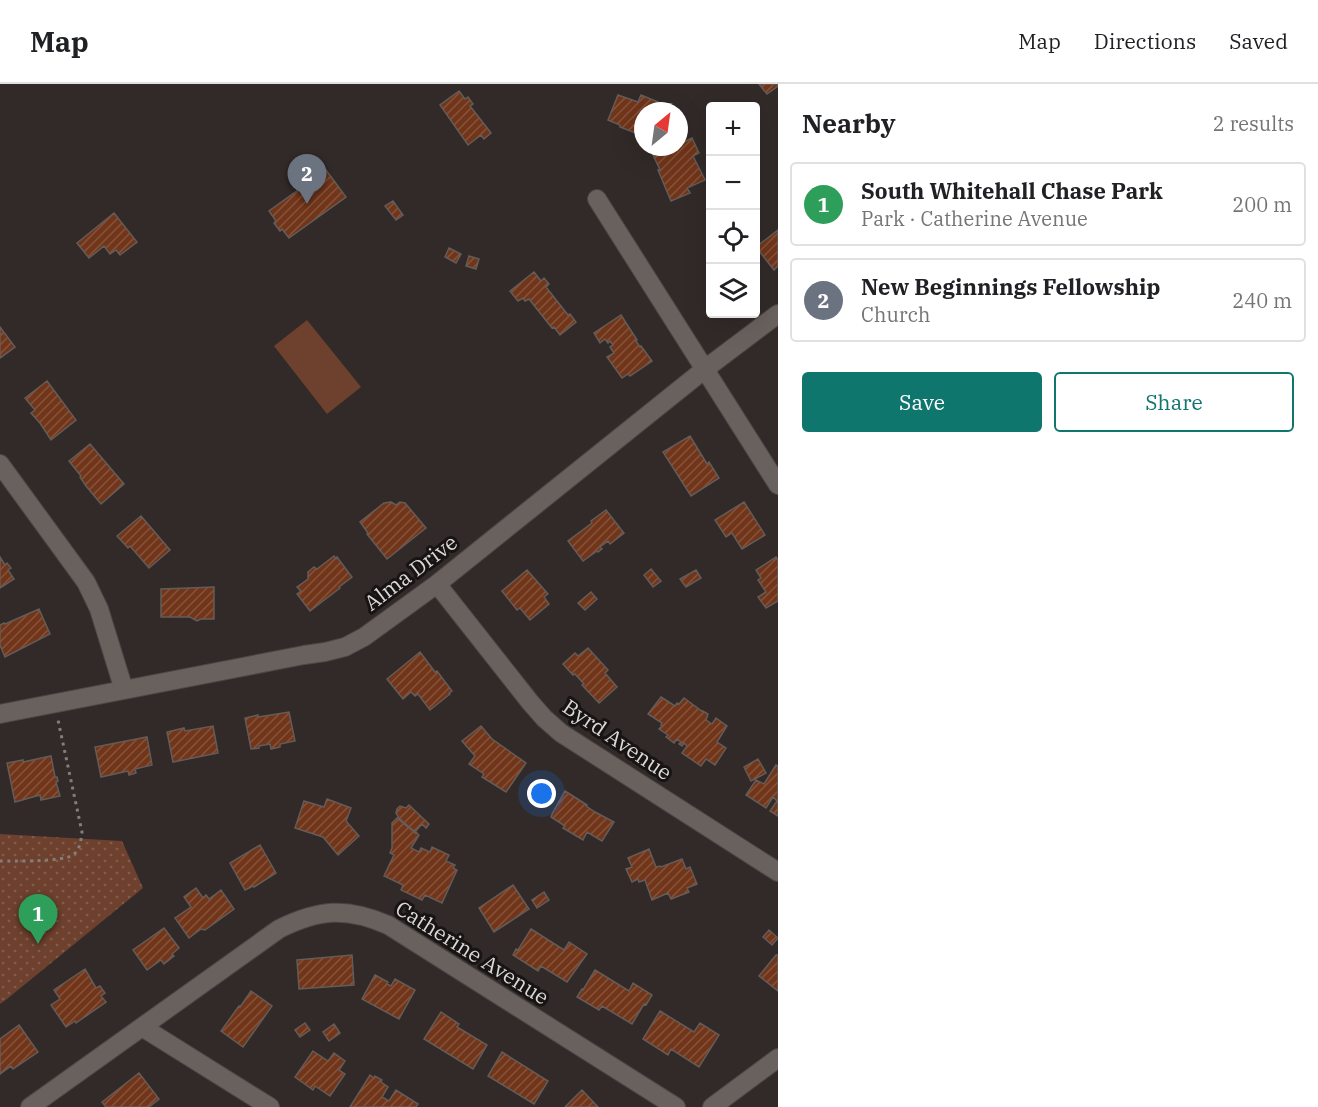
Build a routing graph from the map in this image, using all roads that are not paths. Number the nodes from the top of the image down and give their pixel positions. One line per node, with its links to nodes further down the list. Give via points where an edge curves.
1 (597, 199): 3 (street)
2 (778, 314): 3 (street, Alma Drive)
3 (705, 369): 5 (street); 6 (street, Alma Drive)
4 (0, 464): 7 (street, via 86,582 99,609)
5 (778, 485)
6 (438, 584): 7 (street, Alma Drive, via 364,637 345,646); 9 (street, Byrd Avenue, via 530,702 561,733)
7 (124, 690): 8 (street, Alma Drive)
8 (0, 714)
9 (778, 872)
10 (142, 1027): 12 (street, Catherine Avenue); 13 (street); 14 (street, Catherine Avenue, via 279,929 324,912 346,912 388,925)
11 (778, 1058): 15 (street)
12 (30, 1107)
13 (270, 1107)
14 (676, 1107)
15 (712, 1107)

